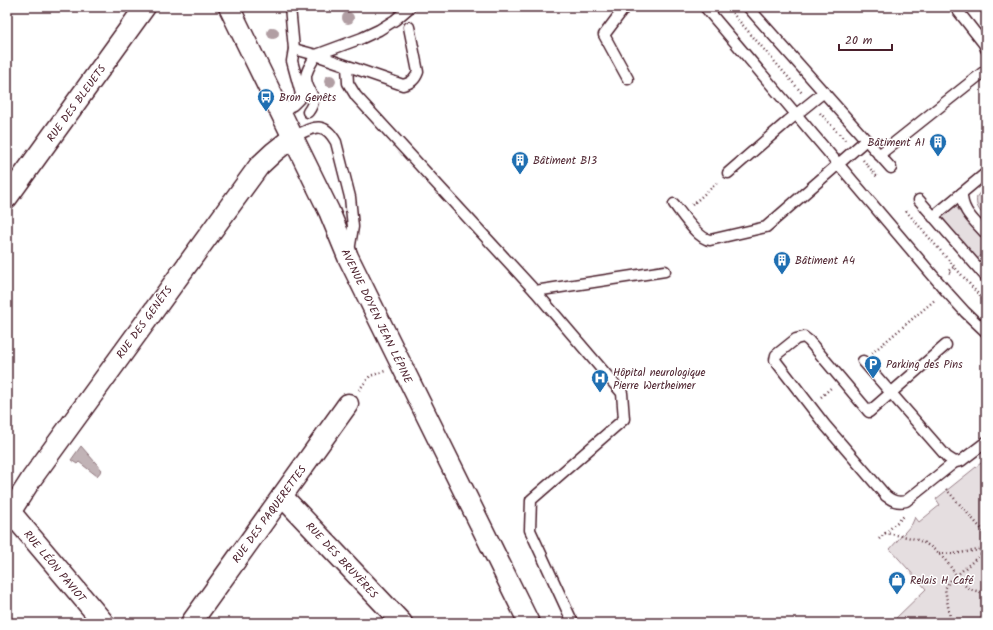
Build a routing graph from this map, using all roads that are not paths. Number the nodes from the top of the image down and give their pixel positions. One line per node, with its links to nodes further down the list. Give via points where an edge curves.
1 (145, 7): 28 (street, RUE DES BLEUETS)
2 (229, 7): 17 (street, AVENUE DOYEN JEAN LÉPINE)
3 (290, 7): 10 (lane)
4 (410, 7): 12 (lane, via 379,30)
5 (625, 7): 15 (lane, via 604,35)
6 (705, 7): 19 (lane)
7 (748, 7): 16 (lane)
8 (954, 7): 11 (lane)
9 (409, 27): 13 (lane, via 418,72 412,81 403,84)
10 (294, 49): 12 (lane); 17 (lane, via 292,61 301,94 293,105)
11 (986, 49)
12 (316, 55): 13 (lane); 18 (lane, via 306,76 314,100)
13 (347, 66): 36 (lane, via 348,83 356,96)
14 (986, 70): 22 (lane)
15 (628, 79)
16 (824, 92): 19 (lane); 21 (lane)
17 (280, 111): 20 (street, AVENUE DOYEN JEAN LÉPINE)
18 (308, 112)
19 (796, 114): 23 (lane); 25 (lane)
20 (293, 137): 33 (street, AVENUE DOYEN JEAN LÉPINE); 33 (lane, via 314,127 324,128 336,142 350,197 353,227); 45 (street, RUE DES GENÊTS, via 259,166)
21 (866, 140): 22 (lane); 23 (lane)
22 (879, 155): 24 (lane)
23 (838, 164): 30 (lane, via 766,227 706,240); 37 (lane, via 957,304)
24 (891, 168)
25 (728, 173)
26 (986, 173): 27 (lane)
27 (962, 193): 31 (lane); 32 (lane, via 961,201 964,208)
28 (7, 198)
29 (919, 200): 31 (lane)
30 (674, 204)
31 (933, 217): 35 (lane)
32 (986, 234)
33 (348, 257): 49 (street, AVENUE DOYEN JEAN LÉPINE)
34 (665, 271): 36 (lane)
35 (986, 277)
36 (535, 291): 50 (lane, via 622,392 624,418 531,500 530,530)
37 (986, 332)
38 (946, 345): 40 (lane)
39 (863, 361): 40 (lane)
40 (891, 393): 43 (lane, via 947,457); 43 (lane, via 869,412 809,341 804,338 796,339 776,355 775,360 810,407 893,501 906,501)
41 (348, 404): 44 (street, RUE DES PAQUERETTES)
42 (986, 442): 43 (lane, via 966,459)
43 (955, 462)
44 (282, 496): 47 (street, RUE DES PAQUERETTES); 48 (street, RUE DES BRUYÈRES)
45 (8, 512): 46 (street, RUE LÉON PAVIOT)
46 (104, 623)
47 (191, 623)
48 (402, 623)
49 (529, 623)
50 (572, 623)

